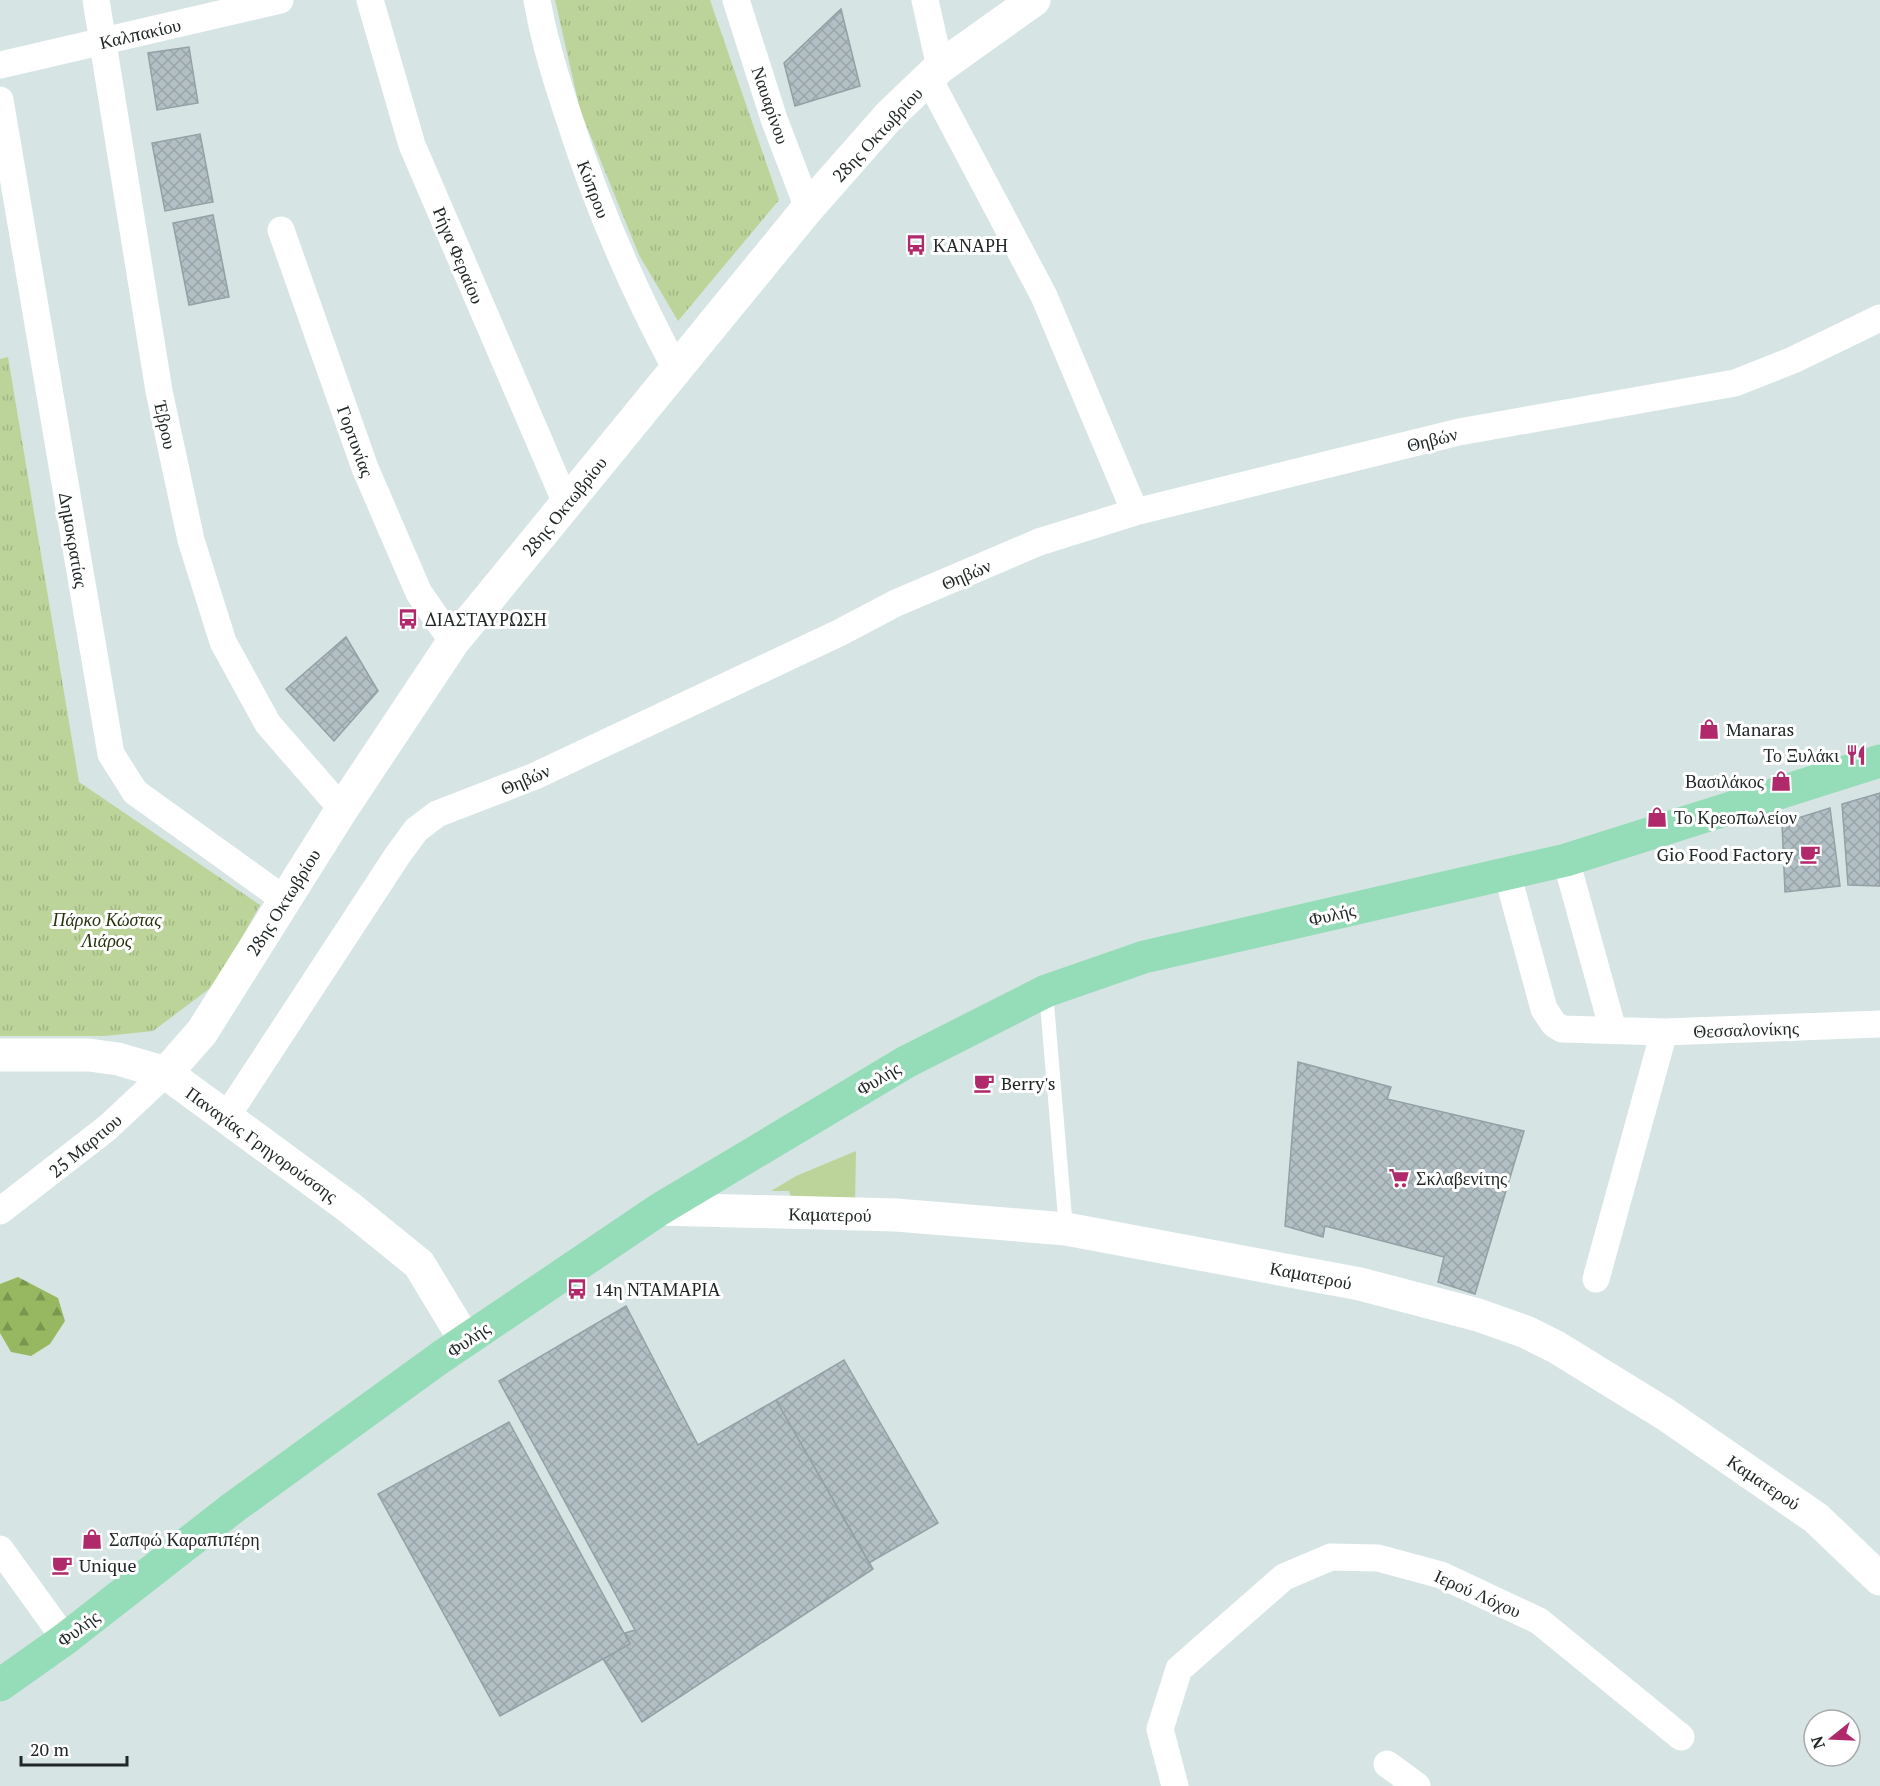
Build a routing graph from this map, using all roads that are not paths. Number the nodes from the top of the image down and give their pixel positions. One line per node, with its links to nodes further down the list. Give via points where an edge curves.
1 (96, 0): 8 (street, Έβρου)
2 (280, 0): 8 (street, Καλπακίου)
3 (370, 0): 16 (street, Ρήγα Φεραίου, via 412,145)
4 (537, 0): 15 (street, Κύπρου, via 544,42 592,191 645,312)
5 (736, 0): 12 (street, Ναυαρίνου, via 774,119)
6 (926, 0): 10 (street)
7 (1034, 0): 10 (street, 28ης Οκτωβρίου)
8 (102, 43): 9 (street, Καλπακίου); 20 (street, Έβρου, via 159,391 191,540 223,642 267,724)
9 (0, 65)
10 (935, 73): 12 (street, 28ης Οκτωβρίου, via 889,116); 17 (street, via 1044,296)
11 (0, 100): 23 (street, Δημοκρατίας, via 111,754 135,792)
12 (808, 208): 15 (street, 28ης Οκτωβρίου)
13 (280, 230): 18 (street, Γορτυνίας, via 365,468 419,593)
14 (1880, 318): 17 (street, Θηβών, via 1736,383 1459,432)
15 (676, 369): 16 (street, 28ης Οκτωβρίου)
16 (566, 503): 18 (street, 28ης Οκτωβρίου)
17 (1136, 512): 30 (street, Θηβών, via 1040,542 907,599 535,776 437,814 416,830 397,856)
18 (453, 642): 20 (street, 28ης Οκτωβρίου)
19 (1880, 761): 21 (main road, Φυλής)
20 (342, 808): 23 (street, 28ης Οκτωβρίου)
21 (1566, 860): 22 (main road, Φυλής); 26 (street)
22 (1508, 873): 24 (main road, Φυλής, via 1144,957); 26 (street, Θεσσαλονίκης, via 1548,1017 1562,1029)
23 (285, 900): 29 (street, 28ης Οκτωβρίου, via 202,1032)
24 (1046, 991): 31 (main road, Φυλής, via 906,1062); 33 (lane)
25 (1880, 1024): 27 (street, Θεσσαλονίκης)
26 (1613, 1030): 27 (street, Θεσσαλονίκης)
27 (1664, 1032): 34 (street)
28 (0, 1055): 29 (street, Παναγίας Γρηγορούσσης, via 89,1055)
29 (166, 1073): 30 (street, Παναγίας Γρηγορούσσης); 32 (street, 25 Μαρτιου, via 107,1128)
30 (225, 1119): 35 (street, Παναγίας Γρηγορούσσης, via 359,1215 419,1264)
31 (660, 1209): 33 (street, Καματερού, via 896,1215); 35 (main road, Φυλής)
32 (0, 1211)
33 (1066, 1229): 37 (street, Καματερού, via 1360,1284 1526,1332 1585,1363 1665,1414 1816,1518)
34 (1596, 1279)
35 (465, 1340): 38 (main road, Φυλής, via 234,1506)
36 (0, 1549): 38 (street)
37 (1880, 1579)
38 (65, 1639): 39 (main road, Φυλής)
39 (4, 1684)
40 (1681, 1737): 42 (street, Ιερού Λόχου, via 1539,1621 1441,1575 1378,1558 1331,1557 1284,1577 1179,1669 1160,1730)
41 (1387, 1764): 43 (street)
42 (1175, 1786)
43 (1417, 1786)

